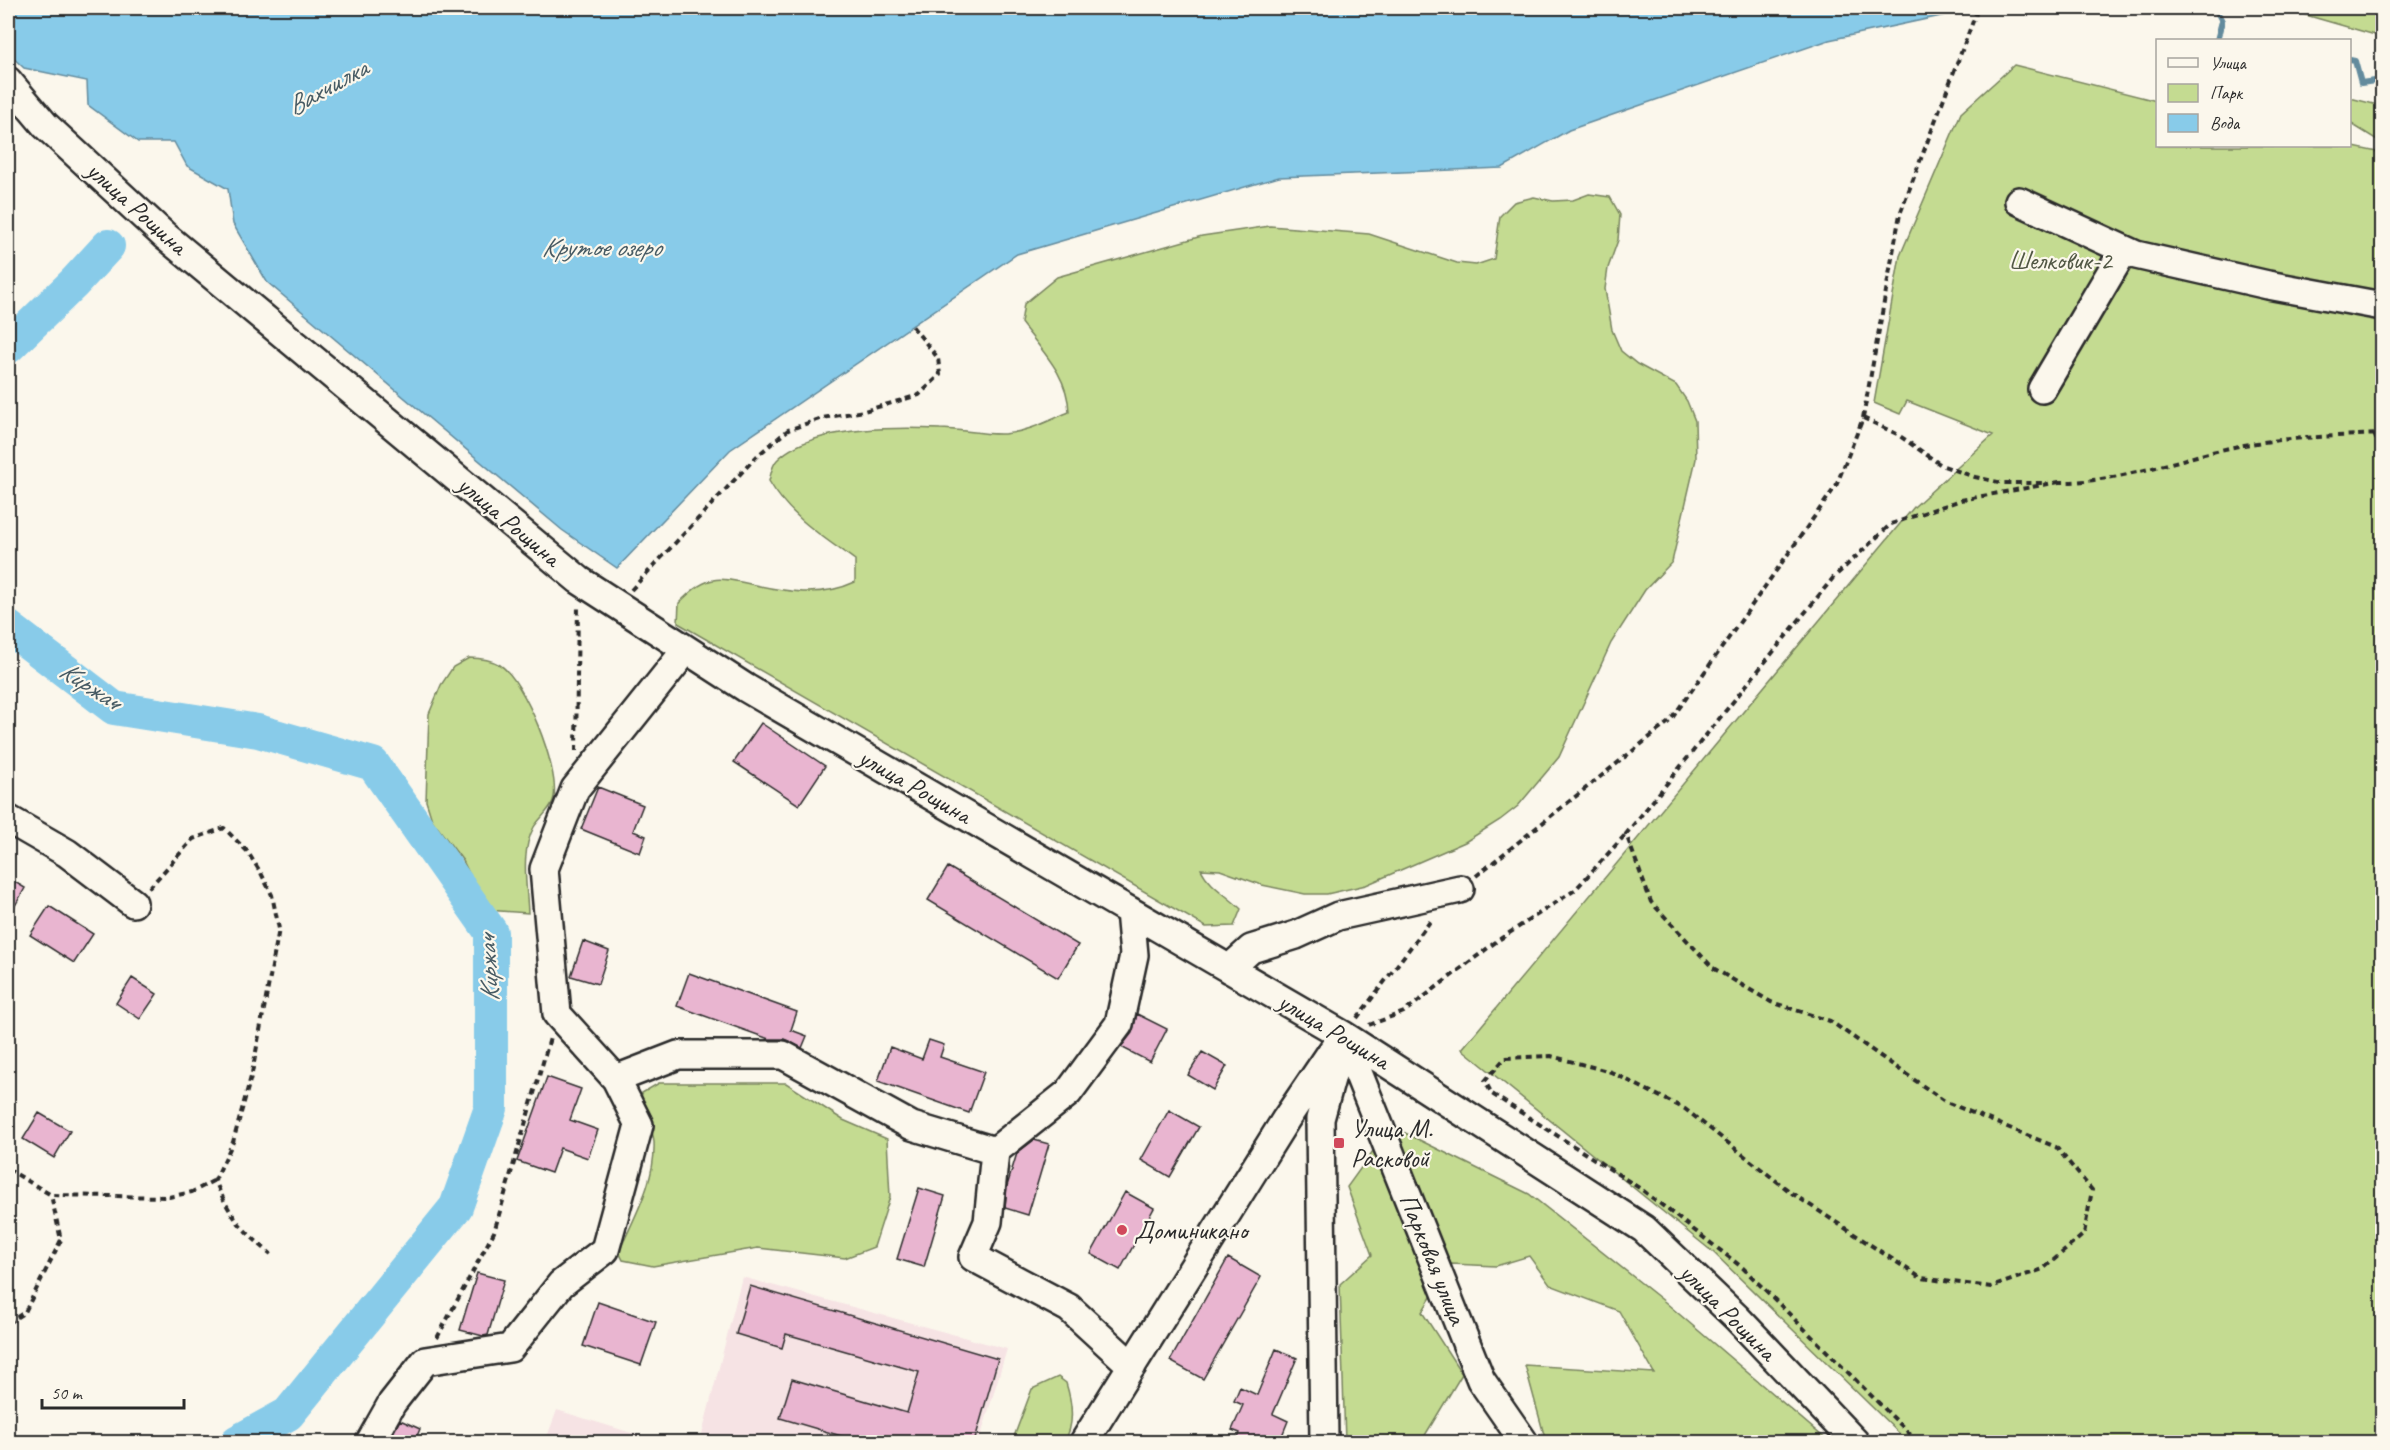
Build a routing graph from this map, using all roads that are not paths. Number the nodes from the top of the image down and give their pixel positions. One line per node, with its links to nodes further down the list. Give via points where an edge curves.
1 (8, 81): 6 (street, улица Рощина, via 45,125 165,236 579,580)
2 (2019, 201): 3 (street)
3 (2124, 250): 4 (street, via 2268,285); 5 (street)
4 (2382, 306)
5 (2042, 389)
6 (686, 650): 10 (street, улица Рощина); 13 (street, via 575,789 544,869 557,1014)
7 (8, 819): 9 (street, via 67,853)
8 (1460, 889): 11 (street, via 1338,916 1251,949)
9 (133, 903)
10 (1130, 910): 11 (street, улица Рощина); 16 (street, via 1134,955 1119,1024 1068,1094)
11 (1229, 969): 12 (street, улица Рощина)
12 (1343, 1035): 14 (street); 15 (street); 21 (street, Парковая улица, via 1481,1380); 22 (street, улица Рощина, via 1644,1229 1737,1318)
13 (616, 1079): 16 (street, via 678,1055 783,1055 912,1126); 18 (street, via 639,1125 605,1250 561,1284 510,1348 425,1361 392,1403)
14 (1286, 1119): 15 (street, via 1304,1113); 17 (street)
15 (1320, 1119): 20 (street)
16 (995, 1151): 17 (street, via 988,1222 973,1257 1069,1308)
17 (1132, 1366): 19 (street)
18 (370, 1443)
19 (1084, 1443)
20 (1324, 1443)
21 (1524, 1443)
22 (1855, 1443)

